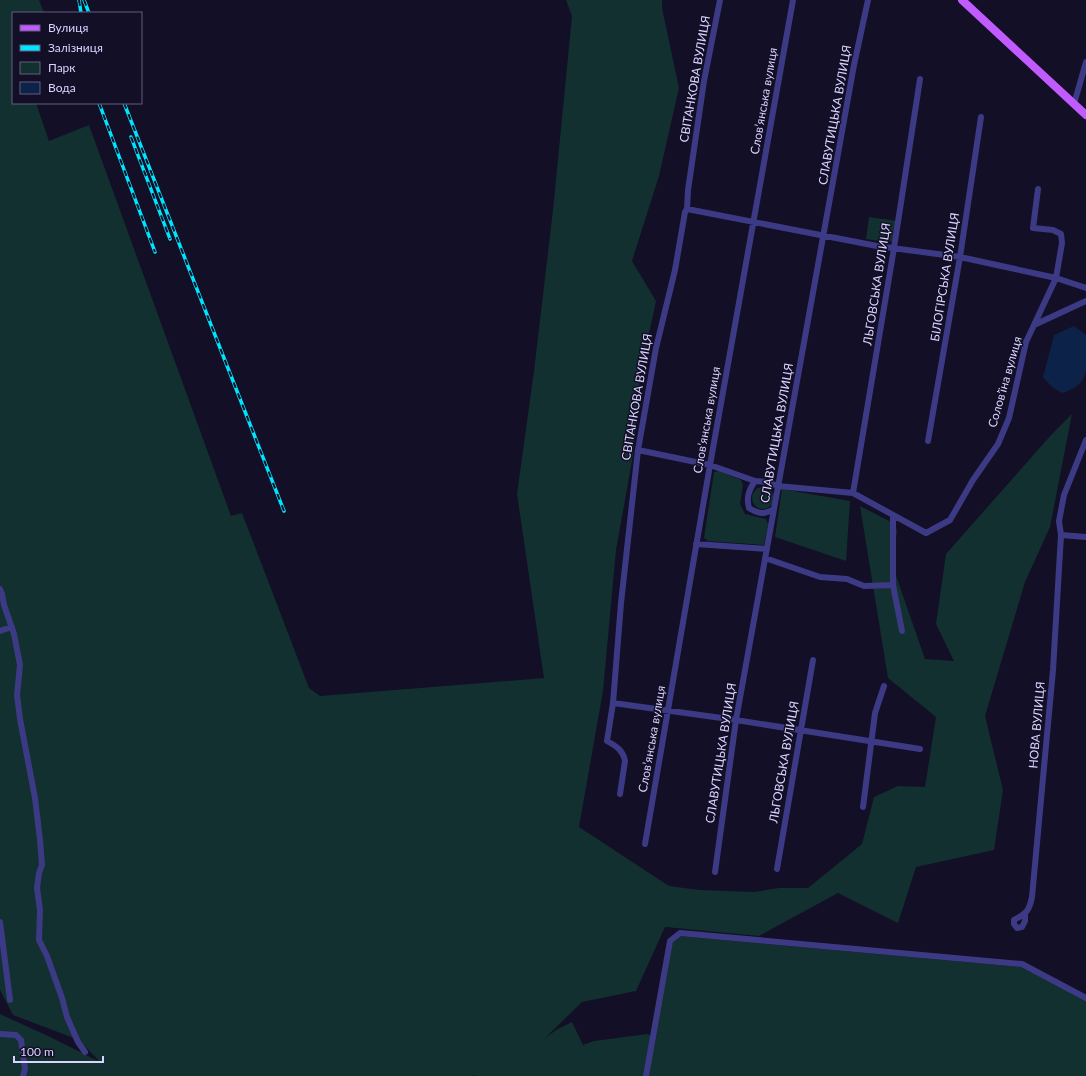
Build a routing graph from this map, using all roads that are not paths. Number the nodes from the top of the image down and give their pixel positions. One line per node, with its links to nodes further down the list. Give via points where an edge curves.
1 (720, 0): 11 (street, СВІТАНКОВА ВУЛИЦЯ, via 703,89)
2 (793, 0): 12 (street, Словʼянська вулиця)
3 (868, 0): 13 (street, СЛАВУТИЦЬКА ВУЛИЦЯ)
4 (962, 0): 7 (main road)
5 (1086, 62): 7 (street)
6 (920, 79): 14 (street, ЛЬГОВСЬКА ВУЛИЦЯ)
7 (1074, 104): 8 (main road)
8 (1086, 115)
9 (981, 117): 15 (street, БІЛОГІРСЬКА ВУЛИЦЯ)
10 (1038, 189): 16 (street, Соловʼїна вулиця, via 1033,228 1052,230 1061,234 1062,243)
11 (687, 209): 12 (street); 22 (street, СВІТАНКОВА ВУЛИЦЯ, via 656,348)
12 (753, 222): 13 (street); 23 (street, Словʼянська вулиця)
13 (824, 235): 14 (street); 25 (street, СЛАВУТИЦЬКА ВУЛИЦЯ)
14 (894, 248): 15 (street); 26 (street, ЛЬГОВСЬКА ВУЛИЦЯ)
15 (960, 256): 16 (street); 21 (street, БІЛОГІРСЬКА ВУЛИЦЯ)
16 (1056, 278): 17 (street); 19 (street, Соловʼїна вулиця)
17 (1086, 288)
18 (1086, 301): 19 (street)
19 (1034, 325): 28 (street, Соловʼїна вулиця, via 1026,342 1009,418 998,444 950,520 926,533)
20 (1086, 440): 29 (street, НОВА ВУЛИЦЯ, via 1064,495 1059,520)
21 (928, 441)
22 (638, 450): 23 (street); 41 (street, СВІТАНКОВА ВУЛИЦЯ)
23 (710, 465): 24 (street); 31 (street, Словʼянська вулиця)
24 (755, 481): 25 (street); 27 (street, via 748,493 749,508 766,514)
25 (778, 486): 26 (street); 27 (street, СЛАВУТИЦЬКА ВУЛИЦЯ)
26 (853, 493): 28 (street)
27 (774, 509): 32 (street, СЛАВУТИЦЬКА ВУЛИЦЯ)
28 (893, 515): 34 (street)
29 (1061, 535): 30 (street); 52 (street, НОВА ВУЛИЦЯ, via 1053,670 1032,897 1030,908)
30 (1086, 538)
31 (696, 544): 32 (street); 42 (street, Словʼянська вулиця)
32 (767, 549): 33 (street, СЛАВУТИЦЬКА ВУЛИЦЯ)
33 (765, 558): 34 (street, via 820,577 847,579 864,586); 43 (street, СЛАВУТИЦЬКА ВУЛИЦЯ)
34 (893, 585): 38 (street)
35 (0, 589): 36 (street)
36 (12, 627): 37 (street); 57 (street, via 20,665 17,695 20,719 40,840 42,865 37,888 40,910 39,940 47,956 67,1017)
37 (0, 631)
38 (902, 632)
39 (813, 660): 44 (street, ЛЬГОВСЬКА ВУЛИЦЯ)
40 (884, 686): 45 (street, via 875,713)
41 (612, 703): 42 (street); 47 (street, СВІТАНКОВА ВУЛИЦЯ, via 607,741 617,746 625,761)
42 (668, 710): 43 (street); 49 (street, Словʼянська вулиця)
43 (736, 720): 44 (street); 51 (street, СЛАВУТИЦЬКА ВУЛИЦЯ)
44 (801, 731): 45 (street); 50 (street, ЛЬГОВСЬКА ВУЛИЦЯ)
45 (871, 742): 46 (street); 48 (street)
46 (920, 749)
47 (620, 794)
48 (863, 807)
49 (645, 844)
50 (777, 869)
51 (714, 872)
52 (1025, 914)
53 (0, 922): 55 (street)
54 (1086, 998): 59 (street, via 1022,964 680,933 670,941)
55 (10, 1000)
56 (0, 1034): 58 (street, via 16,1035 21,1040 25,1069)
57 (84, 1052)
58 (23, 1076)
59 (646, 1076)

